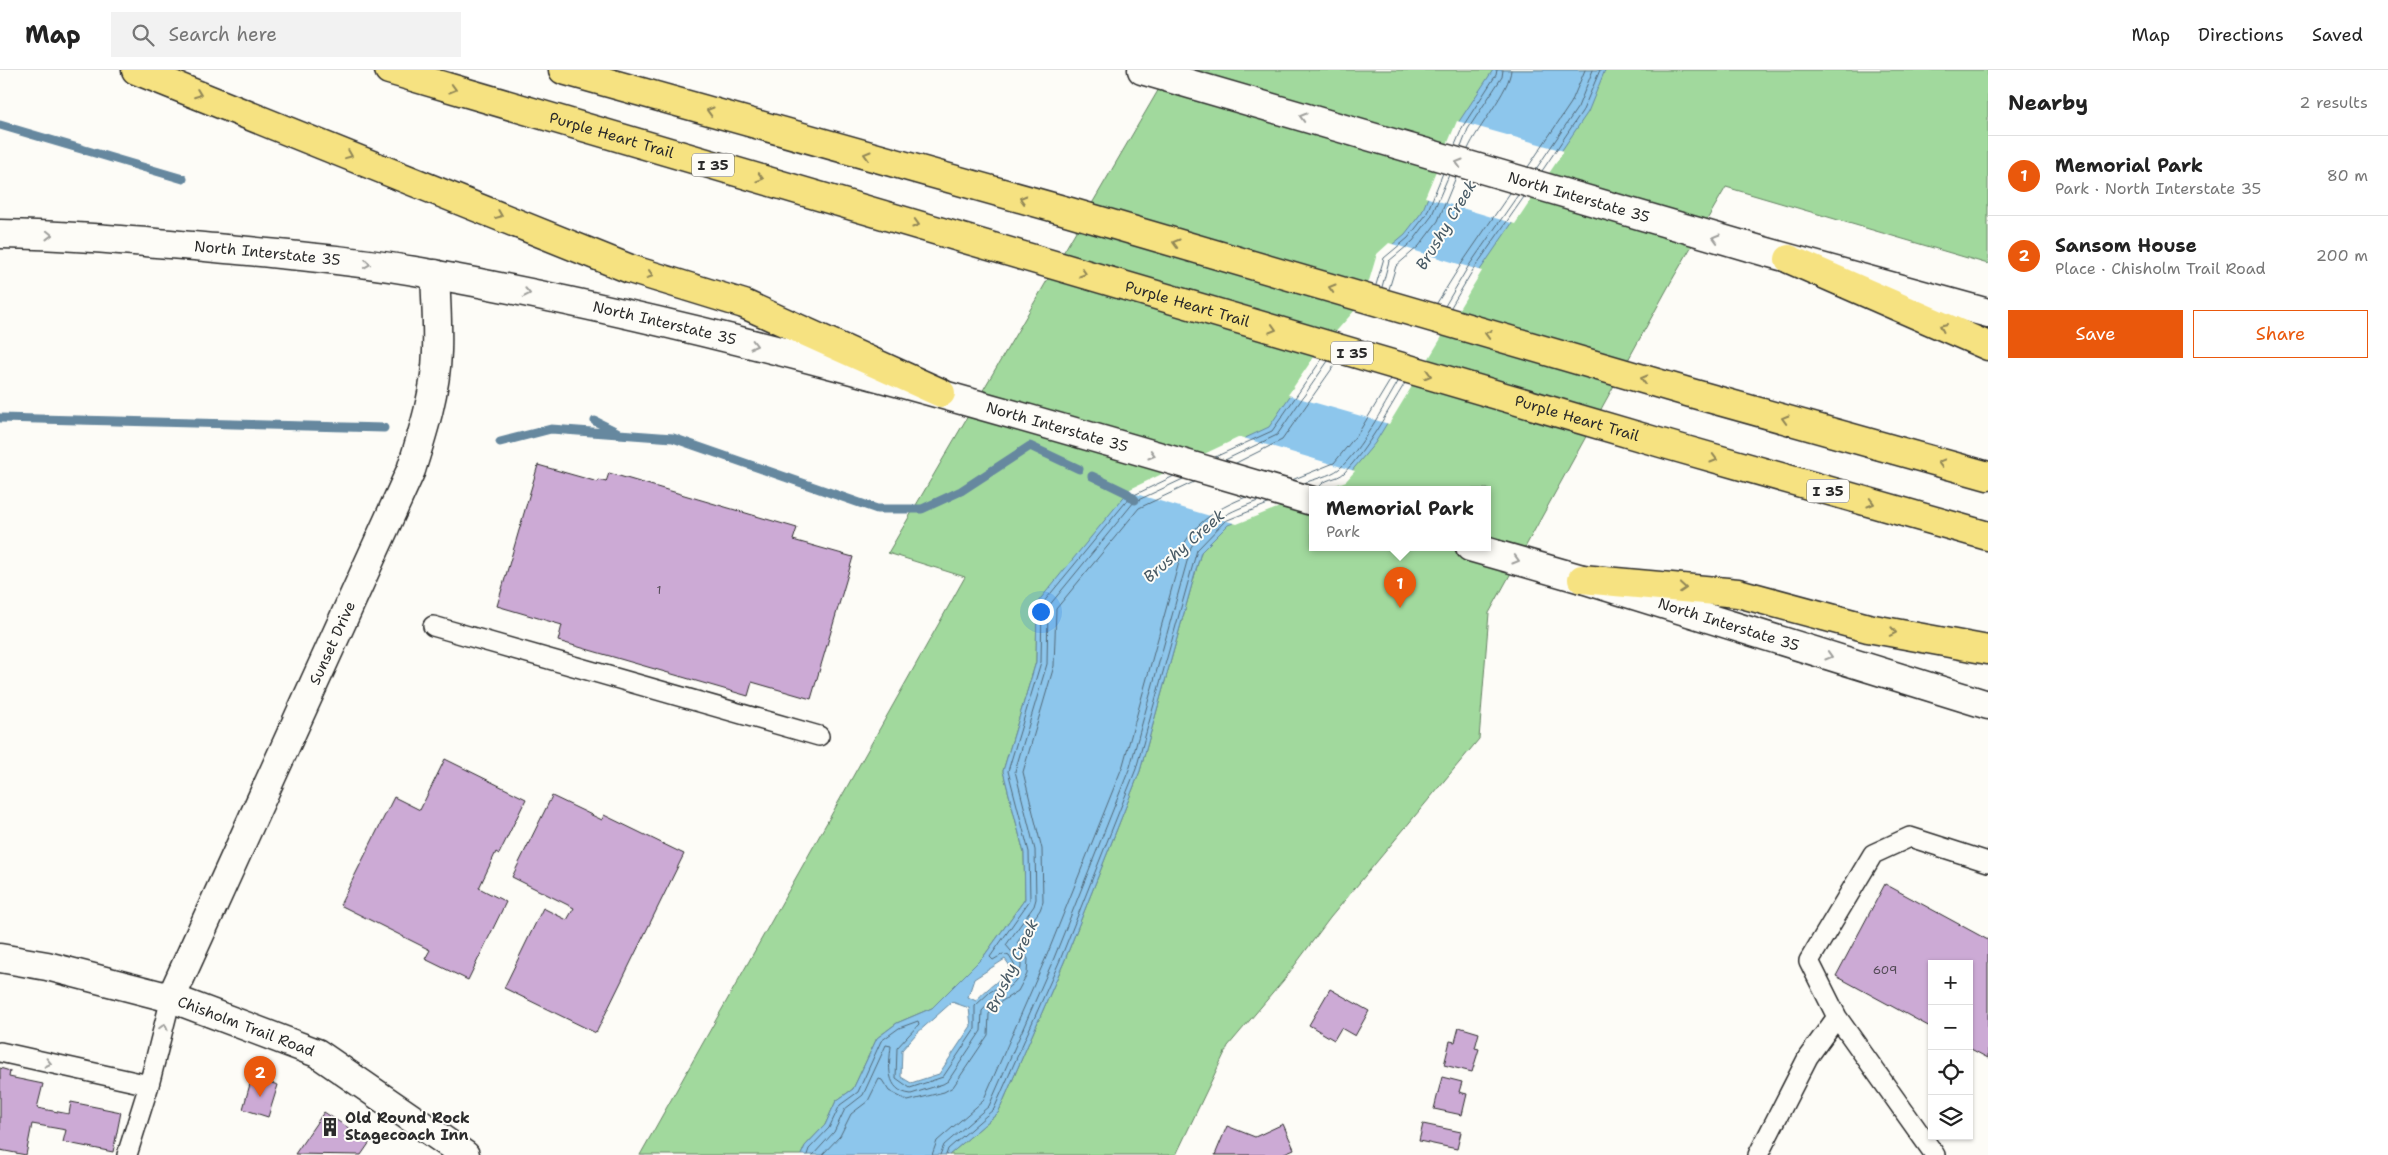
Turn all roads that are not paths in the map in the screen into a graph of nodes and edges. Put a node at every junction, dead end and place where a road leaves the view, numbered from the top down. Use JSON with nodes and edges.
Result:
{"nodes":[{"id":1,"x":136,"y":70,"type":"edge"},
{"id":2,"x":389,"y":70,"type":"edge"},
{"id":3,"x":563,"y":70,"type":"edge"},
{"id":4,"x":1142,"y":70,"type":"edge"},
{"id":5,"x":0,"y":234,"type":"edge"},
{"id":6,"x":1789,"y":259,"type":"junction"},
{"id":7,"x":435,"y":274,"type":"junction"},
{"id":8,"x":1988,"y":313,"type":"edge"},
{"id":9,"x":1988,"y":346,"type":"edge"},
{"id":10,"x":942,"y":393,"type":"junction"},
{"id":11,"x":1988,"y":476,"type":"edge"},
{"id":12,"x":1309,"y":500,"type":"edge"},
{"id":13,"x":1988,"y":536,"type":"edge"},
{"id":14,"x":1484,"y":551,"type":"edge"},
{"id":15,"x":1582,"y":579,"type":"junction"},
{"id":16,"x":433,"y":626,"type":"dead end"},
{"id":17,"x":1988,"y":650,"type":"edge"},
{"id":18,"x":1988,"y":706,"type":"edge"},
{"id":19,"x":819,"y":736,"type":"dead end"},
{"id":20,"x":1988,"y":862,"type":"edge"},
{"id":21,"x":0,"y":958,"type":"edge"},
{"id":22,"x":172,"y":998,"type":"junction"},
{"id":23,"x":1837,"y":1017,"type":"junction"},
{"id":24,"x":0,"y":1052,"type":"edge"},
{"id":25,"x":148,"y":1085,"type":"junction"},
{"id":26,"x":126,"y":1155,"type":"edge"},
{"id":27,"x":465,"y":1155,"type":"edge"},
{"id":28,"x":1758,"y":1155,"type":"edge"},
{"id":29,"x":1935,"y":1155,"type":"edge"}],
"edges":[{"from":1,"to":10,"type":"highway","one_way":true},
{"from":2,"to":13,"type":"highway","name":"Purple Heart Trail","number":"I 35","one_way":true},
{"from":11,"to":3,"type":"highway","one_way":true},
{"from":6,"to":4,"type":"main road","name":"North Interstate 35","one_way":true},
{"from":5,"to":7,"type":"main road","name":"North Interstate 35","one_way":true},
{"from":6,"to":8,"type":"main road","name":"North Interstate 35"},
{"from":9,"to":6,"type":"highway","one_way":true},
{"from":7,"to":10,"type":"main road","name":"North Interstate 35","one_way":true},
{"from":7,"to":22,"type":"main road","name":"Sunset Drive"},
{"from":10,"to":12,"type":"main road","name":"North Interstate 35","one_way":true},
{"from":14,"to":15,"type":"main road","name":"North Interstate 35","one_way":true},
{"from":15,"to":17,"type":"highway","one_way":true},
{"from":15,"to":18,"type":"main road","name":"North Interstate 35","one_way":true},
{"from":16,"to":19,"type":"lane"},
{"from":20,"to":23,"type":"lane"},
{"from":21,"to":22,"type":"main road","name":"Chisholm Trail Road"},
{"from":25,"to":22,"type":"lane","one_way":true},
{"from":22,"to":27,"type":"main road","name":"Chisholm Trail Road"},
{"from":23,"to":28,"type":"lane"},
{"from":23,"to":29,"type":"lane"},
{"from":24,"to":25,"type":"lane","one_way":true},
{"from":25,"to":26,"type":"lane"}]}
